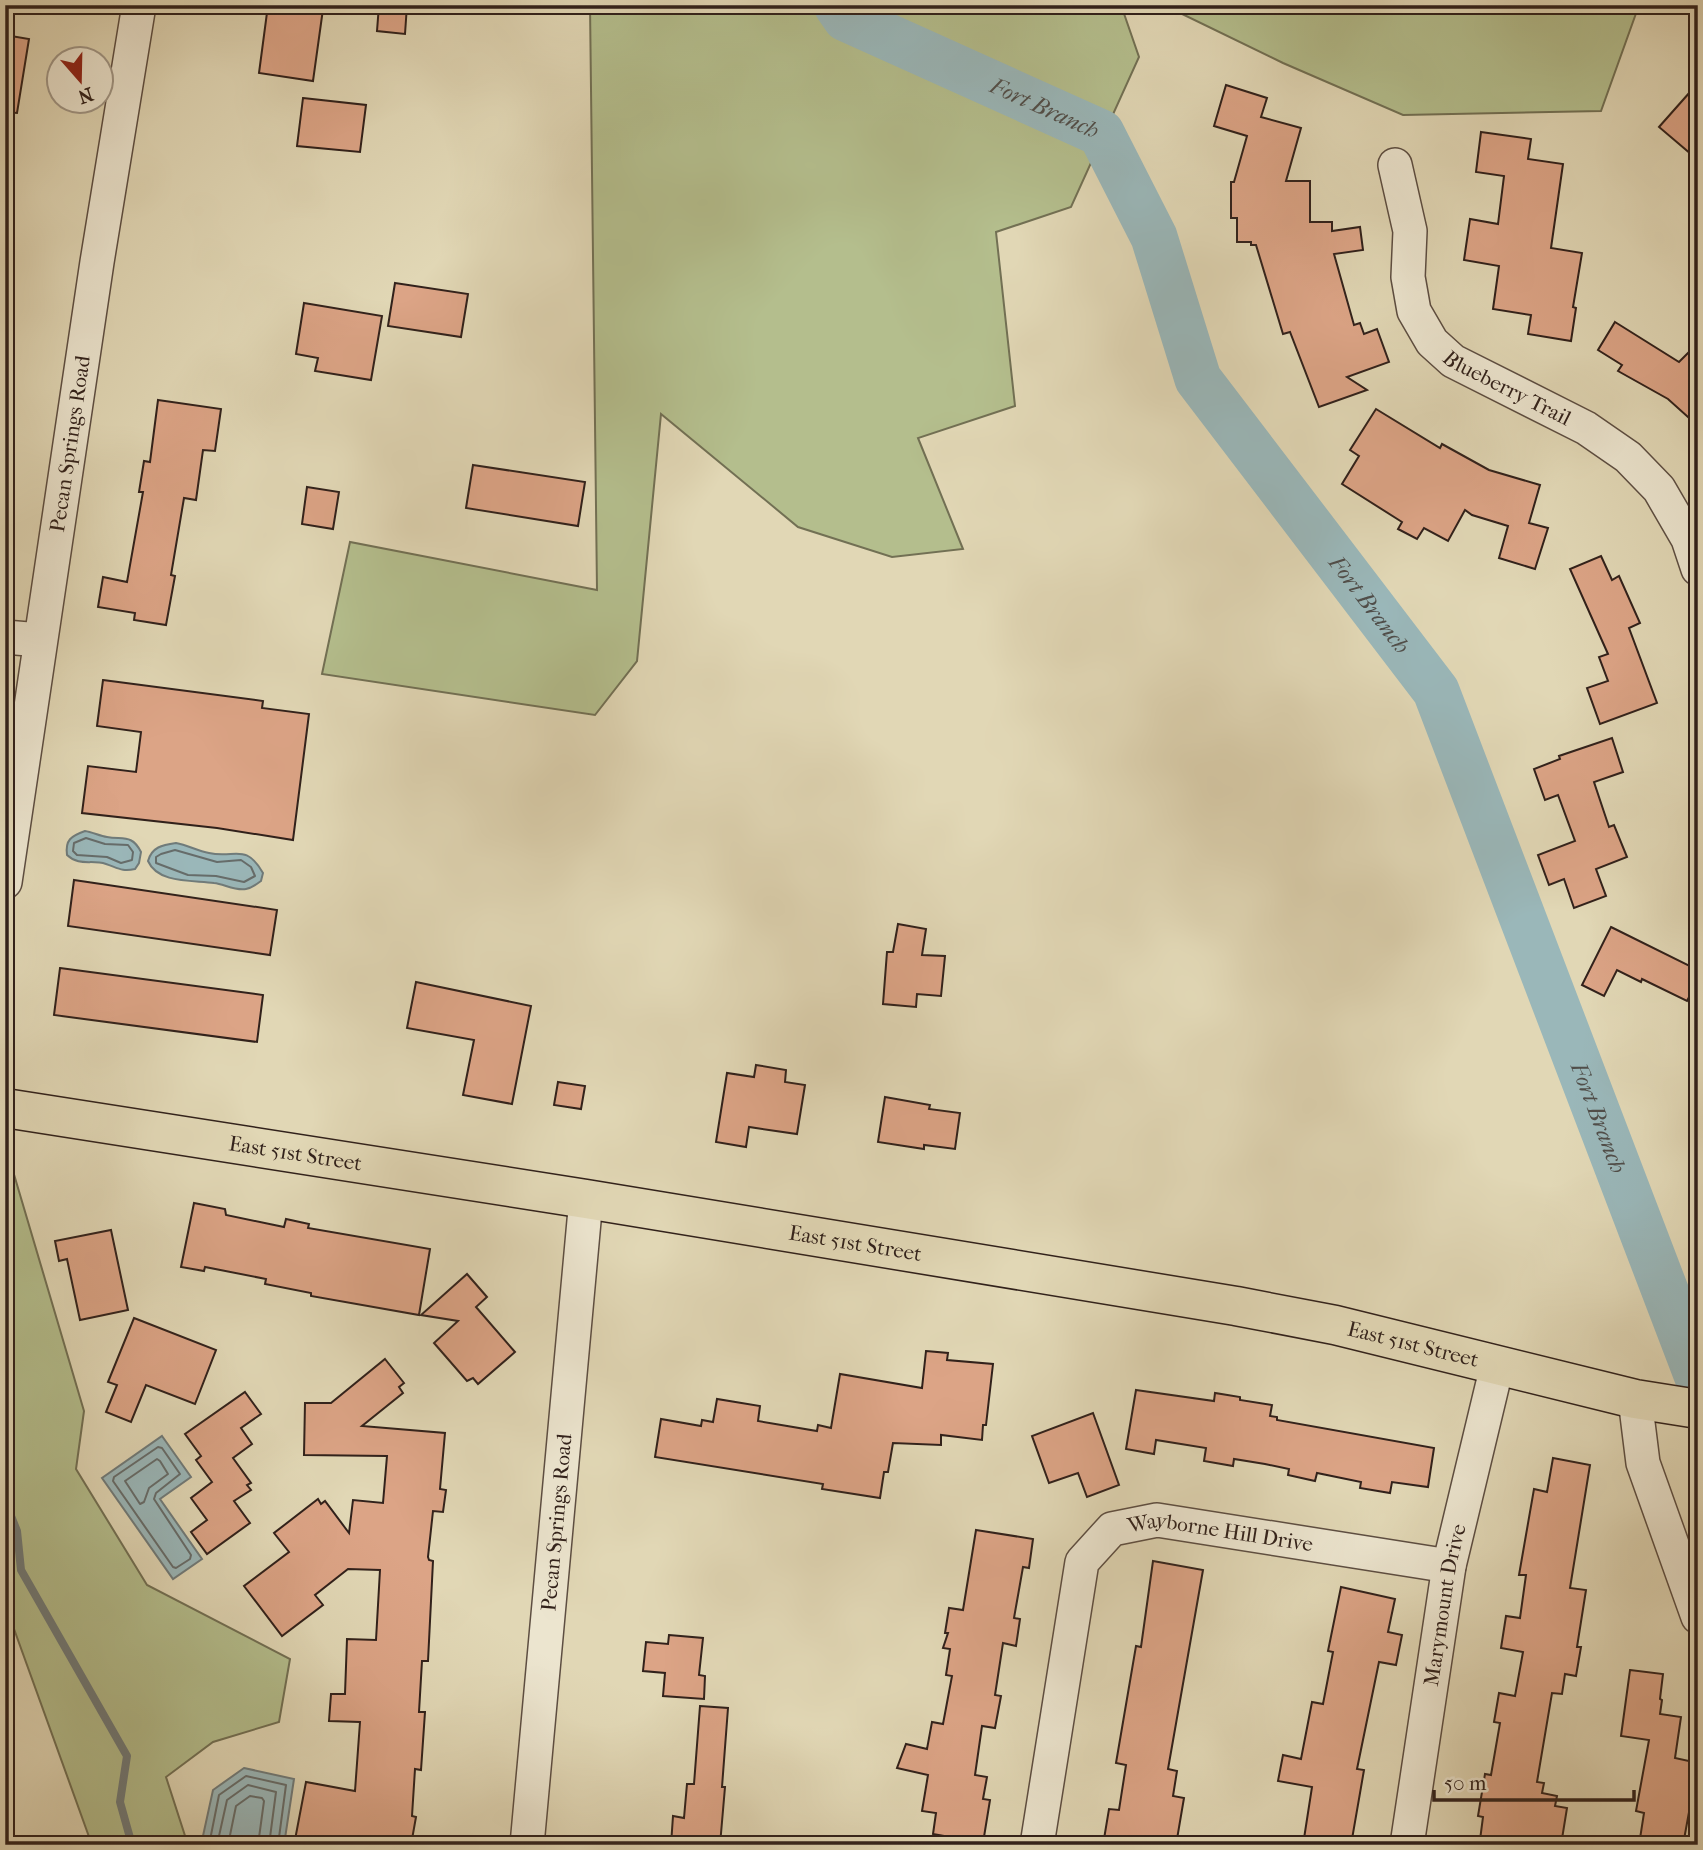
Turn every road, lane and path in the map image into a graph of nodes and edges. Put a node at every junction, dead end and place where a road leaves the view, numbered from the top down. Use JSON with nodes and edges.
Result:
{"nodes":[{"id":1,"x":139,"y":5,"type":"edge"},
{"id":2,"x":1395,"y":165,"type":"dead end"},
{"id":3,"x":1698,"y":569,"type":"edge"},
{"id":4,"x":5,"y":637,"type":"edge"},
{"id":5,"x":40,"y":640,"type":"junction"},
{"id":6,"x":20,"y":671,"type":"edge"},
{"id":7,"x":5,"y":882,"type":"edge"},
{"id":8,"x":5,"y":1108,"type":"edge"},
{"id":9,"x":586,"y":1199,"type":"junction"},
{"id":10,"x":1497,"y":1366,"type":"junction"},
{"id":11,"x":1635,"y":1399,"type":"junction"},
{"id":12,"x":1695,"y":1409,"type":"edge"},
{"id":13,"x":1449,"y":1566,"type":"junction"},
{"id":14,"x":1698,"y":1617,"type":"edge"},
{"id":15,"x":527,"y":1845,"type":"edge"},
{"id":16,"x":1037,"y":1845,"type":"edge"},
{"id":17,"x":1407,"y":1845,"type":"edge"}],
"edges":[{"from":1,"to":5,"type":"street","name":"Pecan Springs Road"},
{"from":2,"to":3,"type":"street","name":"Blueberry Trail"},
{"from":4,"to":5,"type":"street"},
{"from":5,"to":6,"type":"street","name":"Pecan Springs Road"},
{"from":6,"to":7,"type":"street","name":"Pecan Springs Road"},
{"from":8,"to":9,"type":"main road","name":"East 51st Street"},
{"from":9,"to":10,"type":"main road","name":"East 51st Street"},
{"from":9,"to":15,"type":"street","name":"Pecan Springs Road"},
{"from":10,"to":11,"type":"main road","name":"East 51st Street"},
{"from":10,"to":13,"type":"street","name":"Marymount Drive"},
{"from":11,"to":12,"type":"main road","name":"East 51st Street"},
{"from":11,"to":14,"type":"street"},
{"from":13,"to":16,"type":"street","name":"Wayborne Hill Drive"},
{"from":13,"to":17,"type":"street","name":"Marymount Drive"}]}
